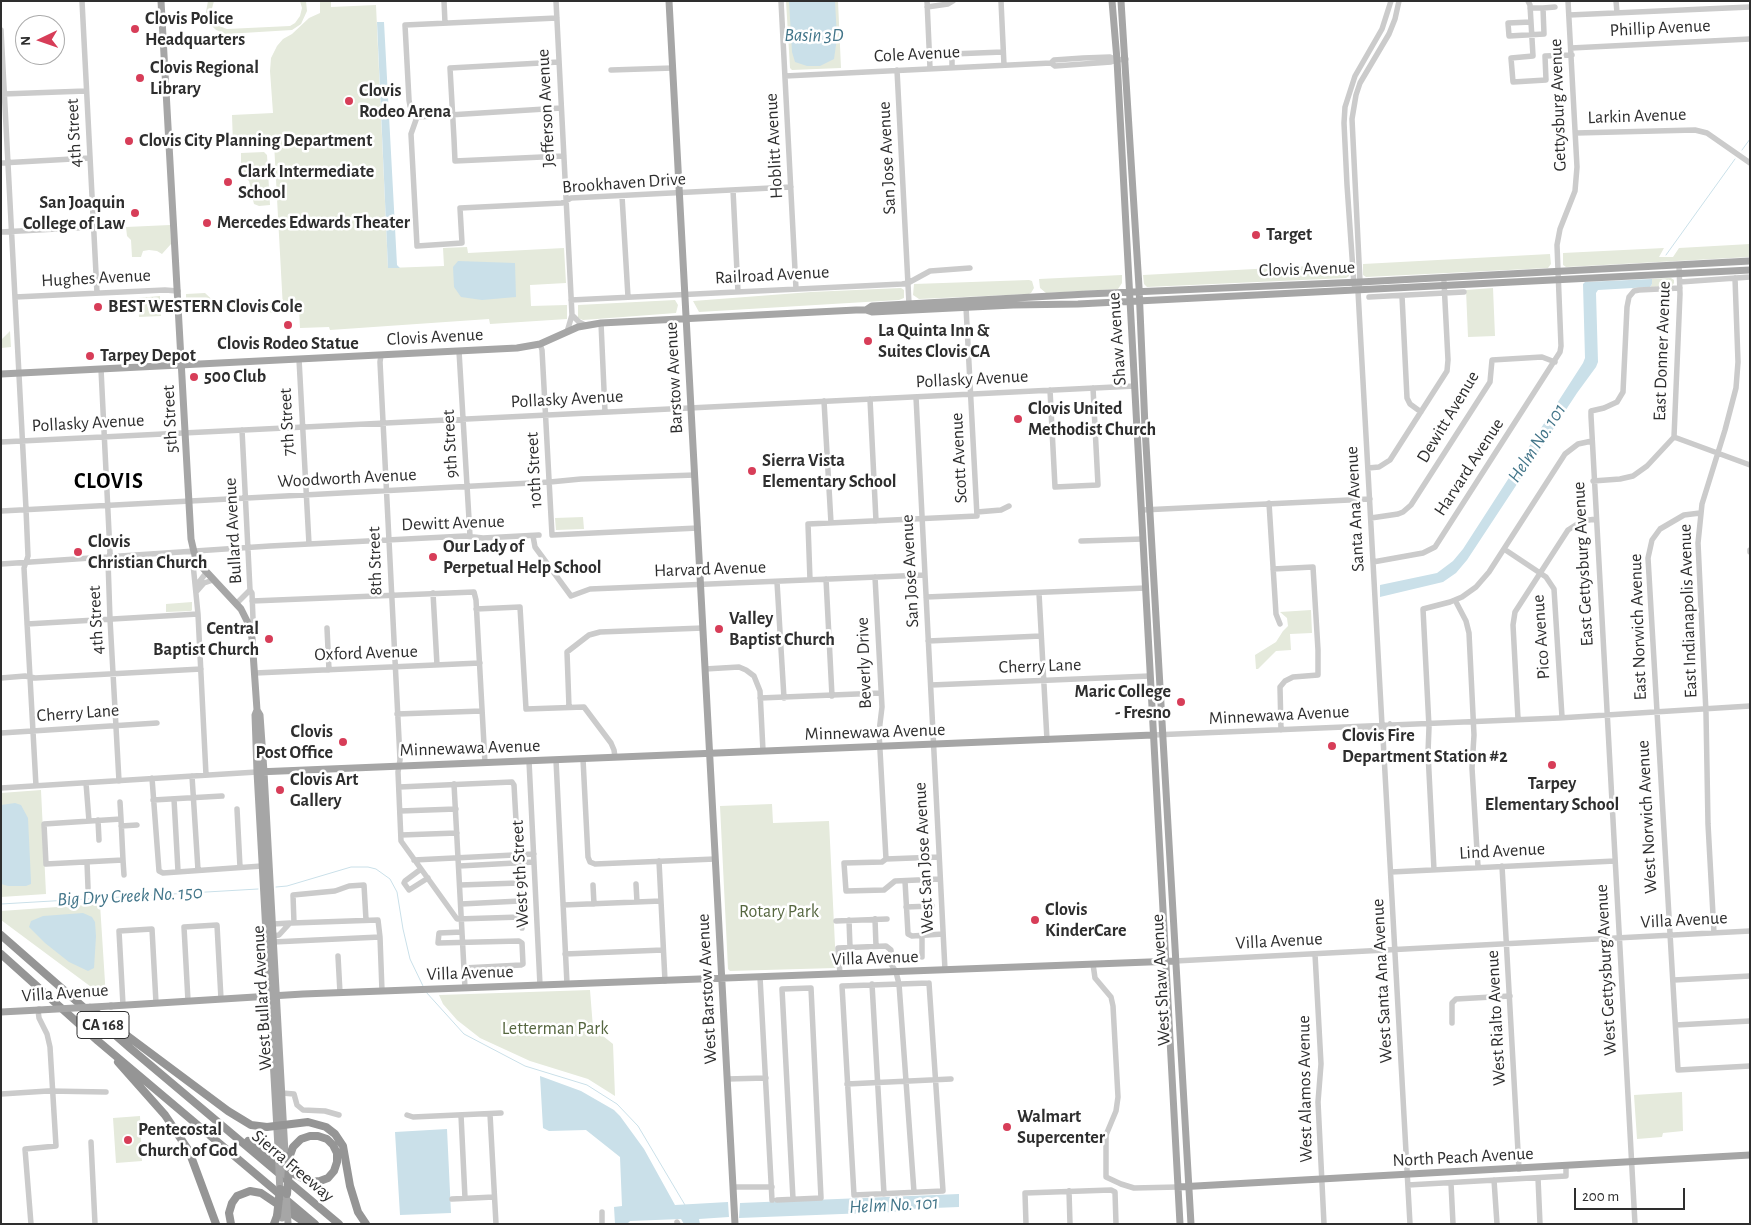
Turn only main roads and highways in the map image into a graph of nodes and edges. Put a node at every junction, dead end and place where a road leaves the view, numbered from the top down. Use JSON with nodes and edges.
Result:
{"nodes":[{"id":1,"x":161,"y":1,"type":"edge"},
{"id":2,"x":669,"y":1,"type":"edge"},
{"id":3,"x":1112,"y":1,"type":"edge"},
{"id":4,"x":1121,"y":1,"type":"edge"},
{"id":5,"x":1123,"y":164,"type":"junction"},
{"id":6,"x":1134,"y":211,"type":"junction"},
{"id":7,"x":1750,"y":261,"type":"edge"},
{"id":8,"x":1750,"y":270,"type":"edge"},
{"id":9,"x":1140,"y":291,"type":"junction"},
{"id":10,"x":1129,"y":292,"type":"junction"},
{"id":11,"x":1010,"y":298,"type":"junction"},
{"id":12,"x":1140,"y":301,"type":"junction"},
{"id":13,"x":1129,"y":302,"type":"junction"},
{"id":14,"x":911,"y":307,"type":"junction"},
{"id":15,"x":966,"y":307,"type":"junction"},
{"id":16,"x":866,"y":310,"type":"junction"},
{"id":17,"x":685,"y":319,"type":"junction"},
{"id":18,"x":1131,"y":345,"type":"junction"},
{"id":19,"x":182,"y":365,"type":"junction"},
{"id":20,"x":1,"y":374,"type":"edge"},
{"id":21,"x":1143,"y":385,"type":"junction"},
{"id":22,"x":1135,"y":386,"type":"junction"},
{"id":23,"x":1145,"y":427,"type":"junction"},
{"id":24,"x":1143,"y":538,"type":"junction"},
{"id":25,"x":194,"y":552,"type":"joint"},
{"id":26,"x":1154,"y":585,"type":"junction"},
{"id":27,"x":1146,"y":588,"type":"junction"},
{"id":28,"x":1155,"y":606,"type":"junction"},
{"id":29,"x":1153,"y":735,"type":"junction"},
{"id":30,"x":1163,"y":735,"type":"joint"},
{"id":31,"x":710,"y":754,"type":"junction"},
{"id":32,"x":260,"y":772,"type":"junction"},
{"id":33,"x":258,"y":797,"type":"junction"},
{"id":34,"x":1157,"y":800,"type":"junction"},
{"id":35,"x":267,"y":829,"type":"junction"},
{"id":36,"x":1169,"y":848,"type":"junction"},
{"id":37,"x":1161,"y":851,"type":"junction"},
{"id":38,"x":262,"y":866,"type":"junction"},
{"id":39,"x":1171,"y":891,"type":"junction"},
{"id":40,"x":271,"y":902,"type":"junction"},
{"id":41,"x":1,"y":935,"type":"edge"},
{"id":42,"x":1,"y":954,"type":"edge"},
{"id":43,"x":1165,"y":961,"type":"junction"},
{"id":44,"x":1176,"y":961,"type":"junction"},
{"id":45,"x":43,"y":972,"type":"junction"},
{"id":46,"x":722,"y":978,"type":"junction"},
{"id":47,"x":272,"y":995,"type":"junction"},
{"id":48,"x":1,"y":1012,"type":"edge"},
{"id":49,"x":98,"y":1040,"type":"junction"},
{"id":50,"x":273,"y":1058,"type":"junction"},
{"id":51,"x":1173,"y":1074,"type":"junction"},
{"id":52,"x":282,"y":1093,"type":"junction"},
{"id":53,"x":208,"y":1112,"type":"junction"},
{"id":54,"x":1184,"y":1112,"type":"junction"},
{"id":55,"x":280,"y":1125,"type":"junction"},
{"id":56,"x":287,"y":1154,"type":"junction"},
{"id":57,"x":1750,"y":1155,"type":"edge"},
{"id":58,"x":1178,"y":1187,"type":"junction"},
{"id":59,"x":1189,"y":1187,"type":"junction"},
{"id":60,"x":283,"y":1192,"type":"junction"},
{"id":61,"x":279,"y":1220,"type":"edge"},
{"id":62,"x":288,"y":1223,"type":"edge"},
{"id":63,"x":216,"y":1224,"type":"edge"},
{"id":64,"x":231,"y":1224,"type":"edge"},
{"id":65,"x":307,"y":1224,"type":"edge"},
{"id":66,"x":315,"y":1224,"type":"edge"},
{"id":67,"x":338,"y":1224,"type":"edge"},
{"id":68,"x":366,"y":1224,"type":"edge"},
{"id":69,"x":735,"y":1224,"type":"edge"},
{"id":70,"x":1180,"y":1224,"type":"edge"},
{"id":71,"x":1191,"y":1224,"type":"edge"}],
"edges":[{"from":1,"to":19,"type":"main road","name":"5th Street"},
{"from":2,"to":17,"type":"main road","name":"Barstow Avenue"},
{"from":3,"to":5,"type":"main road","name":"Shaw Avenue"},
{"from":4,"to":6,"type":"main road","name":"Shaw Avenue"},
{"from":5,"to":6,"type":"main road"},
{"from":5,"to":10,"type":"main road","name":"Shaw Avenue"},
{"from":6,"to":9,"type":"main road","name":"Shaw Avenue"},
{"from":7,"to":9,"type":"main road","name":"Clovis Avenue"},
{"from":8,"to":12,"type":"main road","name":"Clovis Avenue"},
{"from":9,"to":10,"type":"main road","name":"Clovis Avenue"},
{"from":9,"to":12,"type":"main road","name":"Shaw Avenue"},
{"from":10,"to":11,"type":"main road","name":"Clovis Avenue"},
{"from":10,"to":13,"type":"main road","name":"Shaw Avenue"},
{"from":11,"to":14,"type":"main road","name":"Clovis Avenue"},
{"from":11,"to":15,"type":"main road"},
{"from":12,"to":13,"type":"main road","name":"Clovis Avenue"},
{"from":12,"to":21,"type":"main road","name":"Shaw Avenue"},
{"from":13,"to":15,"type":"main road","name":"Clovis Avenue"},
{"from":13,"to":18,"type":"main road","name":"Shaw Avenue"},
{"from":14,"to":15,"type":"main road","name":"Clovis Avenue"},
{"from":14,"to":16,"type":"main road","name":"Clovis Avenue"},
{"from":14,"to":16,"type":"main road","name":"Clovis Avenue"},
{"from":16,"to":17,"type":"main road","name":"Clovis Avenue"},
{"from":17,"to":19,"type":"main road","name":"Clovis Avenue"},
{"from":17,"to":31,"type":"main road","name":"Barstow Avenue"},
{"from":18,"to":21,"type":"main road"},
{"from":18,"to":22,"type":"main road","name":"Shaw Avenue"},
{"from":19,"to":20,"type":"main road","name":"Clovis Avenue"},
{"from":19,"to":25,"type":"main road","name":"5th Street"},
{"from":21,"to":23,"type":"main road","name":"Shaw Avenue"},
{"from":22,"to":23,"type":"main road"},
{"from":22,"to":24,"type":"main road","name":"Shaw Avenue"},
{"from":23,"to":26,"type":"main road","name":"Shaw Avenue"},
{"from":24,"to":26,"type":"main road"},
{"from":24,"to":27,"type":"main road","name":"Shaw Avenue"},
{"from":25,"to":32,"type":"main road","name":"Bullard Avenue"},
{"from":26,"to":28,"type":"main road","name":"Shaw Avenue"},
{"from":27,"to":28,"type":"main road"},
{"from":27,"to":29,"type":"main road","name":"Shaw Avenue"},
{"from":28,"to":30,"type":"main road","name":"Shaw Avenue"},
{"from":29,"to":31,"type":"main road","name":"Minnewawa Avenue"},
{"from":29,"to":34,"type":"main road","name":"West Shaw Avenue"},
{"from":30,"to":36,"type":"main road","name":"West Shaw Avenue"},
{"from":31,"to":32,"type":"main road","name":"Minnewawa Avenue"},
{"from":31,"to":46,"type":"main road","name":"West Barstow Avenue"},
{"from":32,"to":33,"type":"main road","name":"West Bullard Avenue"},
{"from":32,"to":35,"type":"main road","name":"West Bullard Avenue"},
{"from":33,"to":35,"type":"main road"},
{"from":33,"to":38,"type":"main road","name":"West Bullard Avenue"},
{"from":34,"to":36,"type":"main road"},
{"from":34,"to":37,"type":"main road","name":"West Shaw Avenue"},
{"from":35,"to":40,"type":"main road","name":"West Bullard Avenue"},
{"from":36,"to":39,"type":"main road","name":"West Shaw Avenue"},
{"from":37,"to":39,"type":"main road"},
{"from":37,"to":43,"type":"main road","name":"West Shaw Avenue"},
{"from":38,"to":40,"type":"main road"},
{"from":38,"to":47,"type":"main road","name":"West Bullard Avenue"},
{"from":39,"to":44,"type":"main road","name":"West Shaw Avenue"},
{"from":40,"to":47,"type":"main road","name":"West Bullard Avenue"},
{"from":41,"to":45,"type":"highway","name":"Sierra Freeway","number":"CA 168"},
{"from":42,"to":49,"type":"highway","name":"Sierra Freeway","number":"CA 168"},
{"from":43,"to":44,"type":"main road","name":"Villa Avenue"},
{"from":43,"to":46,"type":"main road","name":"Villa Avenue"},
{"from":43,"to":51,"type":"main road","name":"West Shaw Avenue"},
{"from":44,"to":54,"type":"main road","name":"West Shaw Avenue"},
{"from":45,"to":53,"type":"highway","name":"Sierra Freeway","number":"CA 168"},
{"from":45,"to":55,"type":"highway"},
{"from":46,"to":47,"type":"main road","name":"Villa Avenue"},
{"from":46,"to":69,"type":"main road","name":"West Barstow Avenue"},
{"from":47,"to":48,"type":"main road","name":"Villa Avenue","bridge":true},
{"from":47,"to":50,"type":"main road","name":"West Bullard Avenue"},
{"from":47,"to":52,"type":"main road","name":"West Bullard Avenue"},
{"from":49,"to":63,"type":"highway"},
{"from":49,"to":66,"type":"highway","name":"Sierra Freeway","number":"CA 168"},
{"from":50,"to":52,"type":"main road"},
{"from":50,"to":55,"type":"main road","name":"West Bullard Avenue"},
{"from":51,"to":54,"type":"main road"},
{"from":51,"to":58,"type":"main road","name":"West Shaw Avenue"},
{"from":52,"to":55,"type":"main road","name":"West Bullard Avenue"},
{"from":53,"to":56,"type":"highway"},
{"from":53,"to":67,"type":"highway","name":"Sierra Freeway","number":"CA 168"},
{"from":54,"to":59,"type":"main road","name":"West Shaw Avenue"},
{"from":55,"to":56,"type":"main road","name":"West Bullard Avenue"},
{"from":55,"to":60,"type":"main road","name":"West Bullard Avenue","bridge":true},
{"from":55,"to":68,"type":"highway"},
{"from":56,"to":60,"type":"highway","bridge":true},
{"from":57,"to":59,"type":"main road","name":"North Peach Avenue"},
{"from":58,"to":59,"type":"main road","name":"North Peach Avenue"},
{"from":58,"to":70,"type":"main road","name":"West Shaw Avenue"},
{"from":59,"to":71,"type":"main road","name":"West Shaw Avenue"},
{"from":60,"to":61,"type":"highway","bridge":true},
{"from":60,"to":62,"type":"main road","name":"West Bullard Avenue","bridge":true},
{"from":64,"to":65,"type":"highway"}]}
